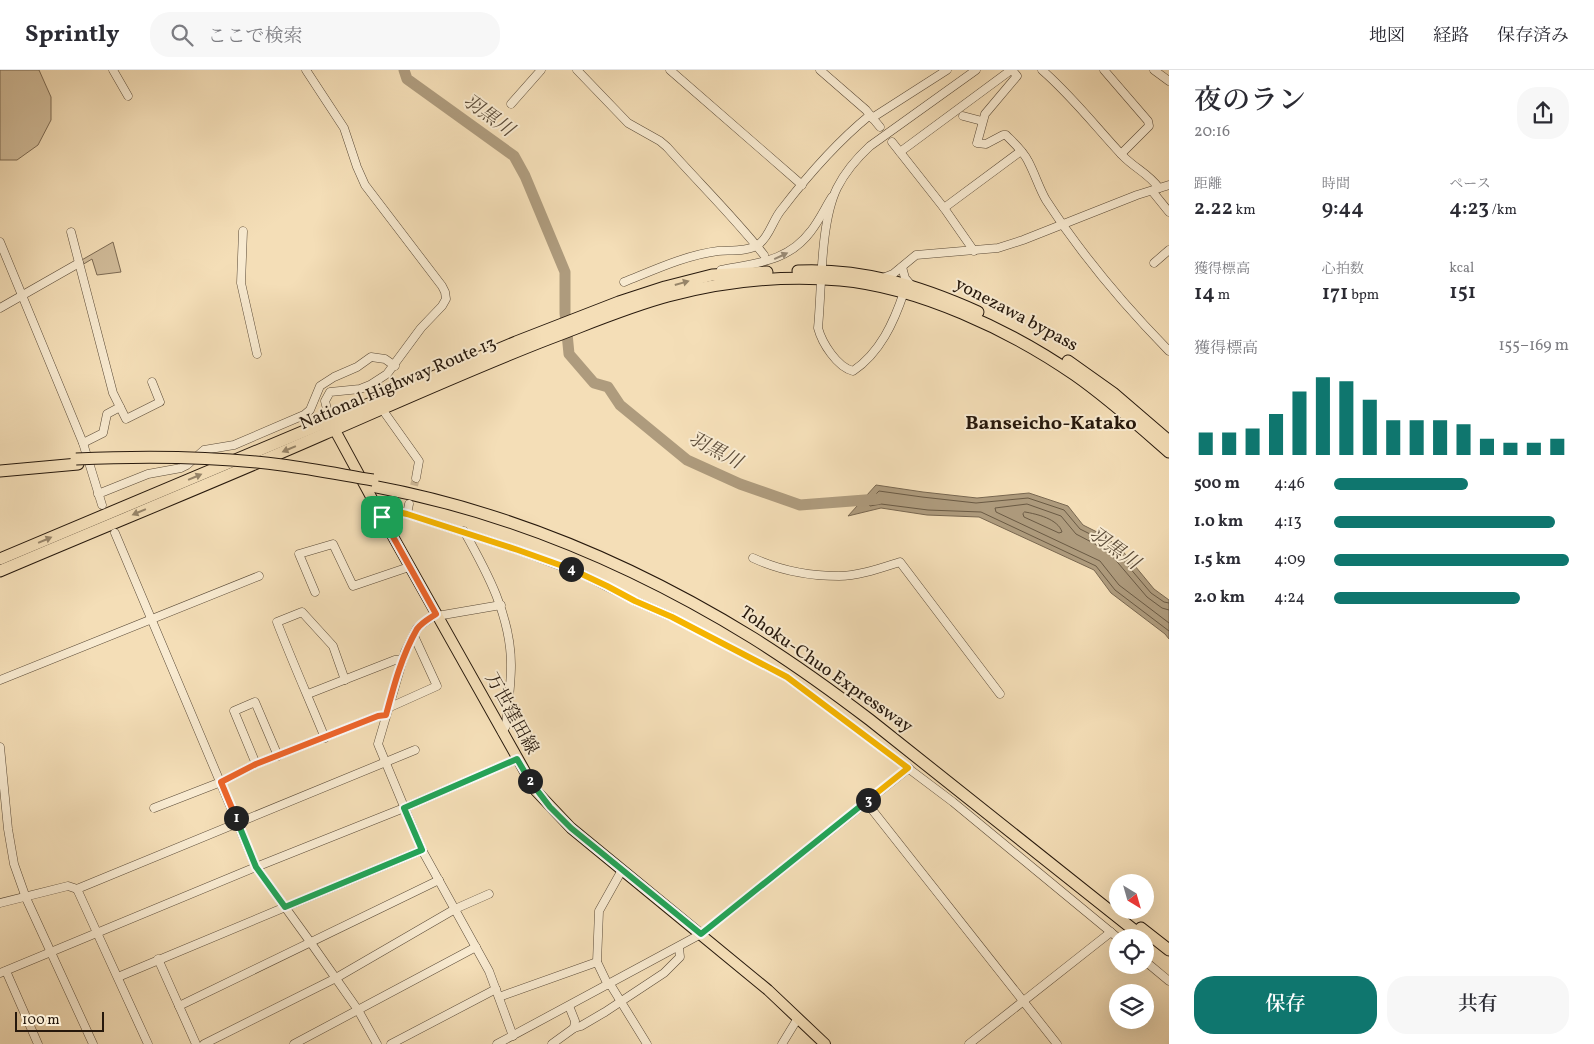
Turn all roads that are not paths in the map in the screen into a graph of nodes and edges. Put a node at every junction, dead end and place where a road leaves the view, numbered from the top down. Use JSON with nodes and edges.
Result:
{"nodes":[{"id":1,"x":113,"y":70,"type":"edge"},
{"id":2,"x":306,"y":70,"type":"edge"},
{"id":3,"x":541,"y":70,"type":"edge"},
{"id":4,"x":577,"y":70,"type":"edge"},
{"id":5,"x":670,"y":70,"type":"edge"},
{"id":6,"x":820,"y":70,"type":"edge"},
{"id":7,"x":947,"y":70,"type":"edge"},
{"id":8,"x":976,"y":70,"type":"edge"},
{"id":9,"x":1012,"y":70,"type":"edge"},
{"id":10,"x":1042,"y":70,"type":"edge"},
{"id":11,"x":1104,"y":70,"type":"edge"},
{"id":12,"x":1154,"y":70,"type":"edge"},
{"id":13,"x":1169,"y":81,"type":"edge"},
{"id":14,"x":990,"y":85,"type":"junction"},
{"id":15,"x":128,"y":96,"type":"dead end"},
{"id":16,"x":999,"y":97,"type":"junction"},
{"id":17,"x":511,"y":104,"type":"dead end"},
{"id":18,"x":871,"y":116,"type":"junction"},
{"id":19,"x":963,"y":116,"type":"dead end"},
{"id":20,"x":982,"y":121,"type":"junction"},
{"id":21,"x":880,"y":127,"type":"dead end"},
{"id":22,"x":892,"y":142,"type":"dead end"},
{"id":23,"x":1021,"y":151,"type":"junction"},
{"id":24,"x":900,"y":152,"type":"junction"},
{"id":25,"x":1121,"y":154,"type":"junction"},
{"id":26,"x":802,"y":185,"type":"junction"},
{"id":27,"x":1169,"y":186,"type":"edge"},
{"id":28,"x":836,"y":189,"type":"junction"},
{"id":29,"x":1155,"y":189,"type":"junction"},
{"id":30,"x":944,"y":208,"type":"junction"},
{"id":31,"x":1169,"y":212,"type":"edge"},
{"id":32,"x":1064,"y":224,"type":"junction"},
{"id":33,"x":243,"y":231,"type":"dead end"},
{"id":34,"x":71,"y":232,"type":"dead end"},
{"id":35,"x":0,"y":242,"type":"edge"},
{"id":36,"x":756,"y":245,"type":"junction"},
{"id":37,"x":1169,"y":250,"type":"edge"},
{"id":38,"x":974,"y":251,"type":"junction"},
{"id":39,"x":764,"y":255,"type":"dead end"},
{"id":40,"x":79,"y":263,"type":"junction"},
{"id":41,"x":1154,"y":263,"type":"dead end"},
{"id":42,"x":902,"y":267,"type":"junction"},
{"id":43,"x":822,"y":275,"type":"junction"},
{"id":44,"x":700,"y":278,"type":"junction"},
{"id":45,"x":880,"y":278,"type":"junction"},
{"id":46,"x":624,"y":282,"type":"dead end"},
{"id":47,"x":908,"y":289,"type":"junction"},
{"id":48,"x":22,"y":295,"type":"junction"},
{"id":49,"x":621,"y":306,"type":"junction"},
{"id":50,"x":0,"y":308,"type":"edge"},
{"id":51,"x":518,"y":346,"type":"junction"},
{"id":52,"x":1169,"y":351,"type":"edge"},
{"id":53,"x":258,"y":354,"type":"dead end"},
{"id":54,"x":395,"y":366,"type":"junction"},
{"id":55,"x":152,"y":382,"type":"dead end"},
{"id":56,"x":120,"y":407,"type":"junction"},
{"id":57,"x":382,"y":409,"type":"junction"},
{"id":58,"x":332,"y":426,"type":"junction"},
{"id":59,"x":1169,"y":441,"type":"edge"},
{"id":60,"x":83,"y":443,"type":"junction"},
{"id":61,"x":1169,"y":452,"type":"edge"},
{"id":62,"x":77,"y":461,"type":"junction"},
{"id":63,"x":0,"y":466,"type":"edge"},
{"id":64,"x":0,"y":471,"type":"edge"},
{"id":65,"x":416,"y":478,"type":"tunnel mouth"},
{"id":66,"x":373,"y":483,"type":"junction"},
{"id":67,"x":98,"y":494,"type":"junction"},
{"id":68,"x":102,"y":504,"type":"dead end"},
{"id":69,"x":409,"y":504,"type":"tunnel mouth"},
{"id":70,"x":407,"y":514,"type":"junction"},
{"id":71,"x":382,"y":517,"type":"junction"},
{"id":72,"x":464,"y":532,"type":"junction"},
{"id":73,"x":115,"y":534,"type":"dead end"},
{"id":74,"x":752,"y":558,"type":"dead end"},
{"id":75,"x":0,"y":559,"type":"edge"},
{"id":76,"x":409,"y":567,"type":"junction"},
{"id":77,"x":0,"y":571,"type":"edge"},
{"id":78,"x":259,"y":576,"type":"dead end"},
{"id":79,"x":315,"y":592,"type":"dead end"},
{"id":80,"x":501,"y":606,"type":"junction"},
{"id":81,"x":436,"y":615,"type":"junction"},
{"id":82,"x":152,"y":618,"type":"junction"},
{"id":83,"x":414,"y":636,"type":"junction"},
{"id":84,"x":403,"y":659,"type":"junction"},
{"id":85,"x":0,"y":680,"type":"edge"},
{"id":86,"x":346,"y":680,"type":"junction"},
{"id":87,"x":308,"y":694,"type":"junction"},
{"id":88,"x":1000,"y":694,"type":"dead end"},
{"id":89,"x":387,"y":711,"type":"junction"},
{"id":90,"x":502,"y":732,"type":"junction"},
{"id":91,"x":325,"y":738,"type":"junction"},
{"id":92,"x":0,"y":747,"type":"edge"},
{"id":93,"x":415,"y":750,"type":"dead end"},
{"id":94,"x":278,"y":756,"type":"junction"},
{"id":95,"x":517,"y":759,"type":"junction"},
{"id":96,"x":386,"y":762,"type":"junction"},
{"id":97,"x":256,"y":764,"type":"junction"},
{"id":98,"x":908,"y":768,"type":"junction"},
{"id":99,"x":221,"y":782,"type":"junction"},
{"id":100,"x":866,"y":802,"type":"junction"},
{"id":101,"x":154,"y":808,"type":"dead end"},
{"id":102,"x":404,"y":808,"type":"junction"},
{"id":103,"x":238,"y":823,"type":"junction"},
{"id":104,"x":422,"y":850,"type":"junction"},
{"id":105,"x":256,"y":867,"type":"junction"},
{"id":106,"x":622,"y":870,"type":"junction"},
{"id":107,"x":439,"y":880,"type":"junction"},
{"id":108,"x":77,"y":889,"type":"junction"},
{"id":109,"x":489,"y":894,"type":"dead end"},
{"id":110,"x":26,"y":898,"type":"junction"},
{"id":111,"x":0,"y":903,"type":"edge"},
{"id":112,"x":1109,"y":903,"type":"edge"},
{"id":113,"x":285,"y":907,"type":"junction"},
{"id":114,"x":455,"y":909,"type":"junction"},
{"id":115,"x":1129,"y":919,"type":"edge"},
{"id":116,"x":1133,"y":929,"type":"edge"},
{"id":117,"x":1109,"y":931,"type":"edge"},
{"id":118,"x":98,"y":932,"type":"junction"},
{"id":119,"x":701,"y":934,"type":"junction"},
{"id":120,"x":1109,"y":939,"type":"edge"},
{"id":121,"x":311,"y":943,"type":"junction"},
{"id":122,"x":1154,"y":946,"type":"edge"},
{"id":123,"x":476,"y":947,"type":"junction"},
{"id":124,"x":679,"y":948,"type":"junction"},
{"id":125,"x":1169,"y":950,"type":"edge"},
{"id":126,"x":50,"y":952,"type":"junction"},
{"id":127,"x":1169,"y":957,"type":"edge"},
{"id":128,"x":158,"y":959,"type":"junction"},
{"id":129,"x":597,"y":962,"type":"junction"},
{"id":130,"x":643,"y":967,"type":"junction"},
{"id":131,"x":1154,"y":968,"type":"edge"},
{"id":132,"x":3,"y":972,"type":"edge"},
{"id":133,"x":118,"y":977,"type":"junction"},
{"id":134,"x":336,"y":978,"type":"junction"},
{"id":135,"x":652,"y":981,"type":"junction"},
{"id":136,"x":1169,"y":981,"type":"edge"},
{"id":137,"x":609,"y":985,"type":"junction"},
{"id":138,"x":497,"y":993,"type":"junction"},
{"id":139,"x":1023,"y":1001,"type":"junction"},
{"id":140,"x":622,"y":1002,"type":"junction"},
{"id":141,"x":179,"y":1006,"type":"junction"},
{"id":142,"x":569,"y":1006,"type":"junction"},
{"id":143,"x":358,"y":1010,"type":"junction"},
{"id":144,"x":798,"y":1018,"type":"junction"},
{"id":145,"x":574,"y":1028,"type":"junction"},
{"id":146,"x":513,"y":1036,"type":"junction"},
{"id":147,"x":38,"y":1044,"type":"edge"},
{"id":148,"x":93,"y":1044,"type":"edge"},
{"id":149,"x":148,"y":1044,"type":"edge"},
{"id":150,"x":196,"y":1044,"type":"edge"},
{"id":151,"x":204,"y":1044,"type":"edge"},
{"id":152,"x":294,"y":1044,"type":"edge"},
{"id":153,"x":377,"y":1044,"type":"edge"},
{"id":154,"x":392,"y":1044,"type":"edge"},
{"id":155,"x":497,"y":1044,"type":"edge"},
{"id":156,"x":552,"y":1044,"type":"edge"},
{"id":157,"x":647,"y":1044,"type":"edge"},
{"id":158,"x":782,"y":1044,"type":"edge"},
{"id":159,"x":825,"y":1044,"type":"edge"},
{"id":160,"x":969,"y":1044,"type":"edge"},
{"id":161,"x":1057,"y":1044,"type":"edge"}],
"edges":[{"from":1,"to":15,"type":"street"},
{"from":2,"to":54,"type":"street"},
{"from":3,"to":17,"type":"street"},
{"from":4,"to":36,"type":"street"},
{"from":5,"to":26,"type":"street"},
{"from":6,"to":18,"type":"street"},
{"from":7,"to":18,"type":"street"},
{"from":8,"to":28,"type":"street"},
{"from":9,"to":14,"type":"street"},
{"from":9,"to":16,"type":"street"},
{"from":10,"to":25,"type":"street"},
{"from":11,"to":25,"type":"street"},
{"from":12,"to":13,"type":"street"},
{"from":14,"to":16,"type":"street"},
{"from":14,"to":24,"type":"street"},
{"from":16,"to":20,"type":"street"},
{"from":18,"to":21,"type":"street"},
{"from":18,"to":26,"type":"street"},
{"from":19,"to":20,"type":"street"},
{"from":20,"to":23,"type":"street"},
{"from":22,"to":24,"type":"street"},
{"from":23,"to":30,"type":"street"},
{"from":23,"to":32,"type":"street"},
{"from":24,"to":30,"type":"street"},
{"from":25,"to":29,"type":"street"},
{"from":26,"to":36,"type":"street"},
{"from":27,"to":29,"type":"street"},
{"from":28,"to":43,"type":"street"},
{"from":44,"to":28,"type":"street","one_way":true},
{"from":29,"to":31,"type":"street"},
{"from":29,"to":32,"type":"street"},
{"from":30,"to":38,"type":"street"},
{"from":32,"to":38,"type":"street"},
{"from":32,"to":52,"type":"street"},
{"from":33,"to":53,"type":"street"},
{"from":34,"to":40,"type":"street"},
{"from":35,"to":48,"type":"street"},
{"from":36,"to":39,"type":"street"},
{"from":36,"to":46,"type":"street"},
{"from":37,"to":41,"type":"street"},
{"from":38,"to":42,"type":"street"},
{"from":40,"to":48,"type":"street"},
{"from":40,"to":56,"type":"street"},
{"from":42,"to":45,"type":"street"},
{"from":42,"to":47,"type":"street"},
{"from":43,"to":44,"type":"highway","name":"National Highway Route 13"},
{"from":43,"to":45,"type":"highway","name":"yonezawa bypass"},
{"from":43,"to":47,"type":"highway","name":"yonezawa bypass"},
{"from":43,"to":47,"type":"street"},
{"from":43,"to":49,"type":"highway","name":"National Highway Route 13"},
{"from":49,"to":44,"type":"highway","name":"National Highway Route 13","one_way":true},
{"from":45,"to":47,"type":"highway","name":"yonezawa bypass"},
{"from":47,"to":59,"type":"highway","name":"yonezawa bypass"},
{"from":47,"to":61,"type":"highway","name":"yonezawa bypass"},
{"from":48,"to":50,"type":"street"},
{"from":48,"to":60,"type":"street"},
{"from":49,"to":51,"type":"highway","name":"National Highway Route 13"},
{"from":51,"to":57,"type":"highway","name":"National Highway Route 13"},
{"from":51,"to":58,"type":"highway","name":"National Highway Route 13"},
{"from":54,"to":58,"type":"street"},
{"from":54,"to":67,"type":"street"},
{"from":55,"to":56,"type":"street"},
{"from":56,"to":60,"type":"street"},
{"from":57,"to":58,"type":"highway","name":"National Highway Route 13"},
{"from":57,"to":65,"type":"street"},
{"from":58,"to":71,"type":"main road","name":"万世窪田線"},
{"from":75,"to":58,"type":"highway","name":"National Highway Route 13","one_way":true},
{"from":58,"to":77,"type":"highway","name":"National Highway Route 13","one_way":true},
{"from":60,"to":67,"type":"street"},
{"from":62,"to":63,"type":"highway","name":"Tohoku-Chuo Expressway"},
{"from":62,"to":64,"type":"highway","name":"Tohoku-Chuo Expressway"},
{"from":62,"to":66,"type":"highway","name":"Tohoku-Chuo Expressway","bridge":true},
{"from":66,"to":112,"type":"highway","name":"Tohoku-Chuo Expressway"},
{"from":66,"to":116,"type":"highway","name":"Tohoku-Chuo Expressway"},
{"from":67,"to":68,"type":"street"},
{"from":69,"to":70,"type":"street"},
{"from":70,"to":71,"type":"street"},
{"from":70,"to":72,"type":"street"},
{"from":71,"to":76,"type":"main road","name":"万世窪田線"},
{"from":72,"to":80,"type":"street"},
{"from":72,"to":98,"type":"street"},
{"from":73,"to":82,"type":"street"},
{"from":74,"to":88,"type":"street"},
{"from":76,"to":79,"type":"street"},
{"from":76,"to":81,"type":"main road","name":"万世窪田線"},
{"from":78,"to":82,"type":"street"},
{"from":80,"to":81,"type":"street"},
{"from":80,"to":90,"type":"street"},
{"from":81,"to":83,"type":"street"},
{"from":81,"to":90,"type":"main road","name":"万世窪田線"},
{"from":82,"to":85,"type":"street"},
{"from":82,"to":99,"type":"street"},
{"from":83,"to":84,"type":"street"},
{"from":83,"to":89,"type":"street"},
{"from":84,"to":86,"type":"street"},
{"from":84,"to":89,"type":"street"},
{"from":86,"to":87,"type":"street"},
{"from":86,"to":87,"type":"street"},
{"from":87,"to":91,"type":"street"},
{"from":89,"to":91,"type":"street"},
{"from":89,"to":96,"type":"street"},
{"from":90,"to":95,"type":"main road","name":"万世窪田線"},
{"from":91,"to":94,"type":"street"},
{"from":92,"to":110,"type":"street"},
{"from":93,"to":96,"type":"street"},
{"from":94,"to":97,"type":"street"},
{"from":94,"to":97,"type":"street"},
{"from":95,"to":102,"type":"street"},
{"from":95,"to":106,"type":"main road","name":"万世窪田線"},
{"from":96,"to":102,"type":"street"},
{"from":96,"to":103,"type":"street"},
{"from":97,"to":99,"type":"street"},
{"from":98,"to":100,"type":"street"},
{"from":98,"to":117,"type":"street"},
{"from":99,"to":101,"type":"street"},
{"from":99,"to":103,"type":"street"},
{"from":100,"to":119,"type":"street"},
{"from":100,"to":139,"type":"street"},
{"from":102,"to":104,"type":"street"},
{"from":102,"to":105,"type":"street"},
{"from":103,"to":105,"type":"street"},
{"from":103,"to":108,"type":"street"},
{"from":104,"to":107,"type":"street"},
{"from":104,"to":113,"type":"street"},
{"from":105,"to":113,"type":"street"},
{"from":105,"to":118,"type":"street"},
{"from":106,"to":119,"type":"main road","name":"万世窪田線"},
{"from":106,"to":129,"type":"street"},
{"from":107,"to":114,"type":"street"},
{"from":107,"to":121,"type":"street"},
{"from":108,"to":110,"type":"street"},
{"from":108,"to":118,"type":"street"},
{"from":109,"to":114,"type":"street"},
{"from":110,"to":111,"type":"street"},
{"from":110,"to":126,"type":"street"},
{"from":113,"to":121,"type":"street"},
{"from":113,"to":128,"type":"street"},
{"from":114,"to":123,"type":"street"},
{"from":114,"to":134,"type":"street"},
{"from":115,"to":125,"type":"highway","name":"Tohoku-Chuo Expressway"},
{"from":118,"to":126,"type":"street"},
{"from":118,"to":133,"type":"street"},
{"from":119,"to":124,"type":"street"},
{"from":119,"to":144,"type":"main road","name":"万世窪田線"},
{"from":120,"to":139,"type":"street"},
{"from":121,"to":134,"type":"street"},
{"from":121,"to":141,"type":"street"},
{"from":122,"to":127,"type":"highway","name":"Tohoku-Chuo Expressway"},
{"from":123,"to":138,"type":"street"},
{"from":123,"to":143,"type":"street"},
{"from":124,"to":130,"type":"street"},
{"from":124,"to":135,"type":"street"},
{"from":126,"to":132,"type":"street"},
{"from":126,"to":148,"type":"street"},
{"from":128,"to":133,"type":"street"},
{"from":128,"to":141,"type":"street"},
{"from":129,"to":137,"type":"street"},
{"from":129,"to":138,"type":"street"},
{"from":130,"to":135,"type":"street"},
{"from":130,"to":137,"type":"street"},
{"from":131,"to":136,"type":"street"},
{"from":132,"to":147,"type":"street"},
{"from":133,"to":149,"type":"street"},
{"from":134,"to":143,"type":"street"},
{"from":134,"to":151,"type":"street"},
{"from":135,"to":140,"type":"street"},
{"from":137,"to":140,"type":"street"},
{"from":137,"to":142,"type":"street"},
{"from":138,"to":146,"type":"street"},
{"from":138,"to":154,"type":"street"},
{"from":139,"to":160,"type":"street"},
{"from":139,"to":161,"type":"street"},
{"from":140,"to":145,"type":"street"},
{"from":140,"to":157,"type":"street"},
{"from":141,"to":150,"type":"street"},
{"from":142,"to":145,"type":"street"},
{"from":142,"to":146,"type":"street"},
{"from":143,"to":152,"type":"street"},
{"from":143,"to":153,"type":"street"},
{"from":144,"to":158,"type":"street"},
{"from":144,"to":159,"type":"main road","name":"万世窪田線"},
{"from":145,"to":156,"type":"street"},
{"from":146,"to":155,"type":"street"}]}
